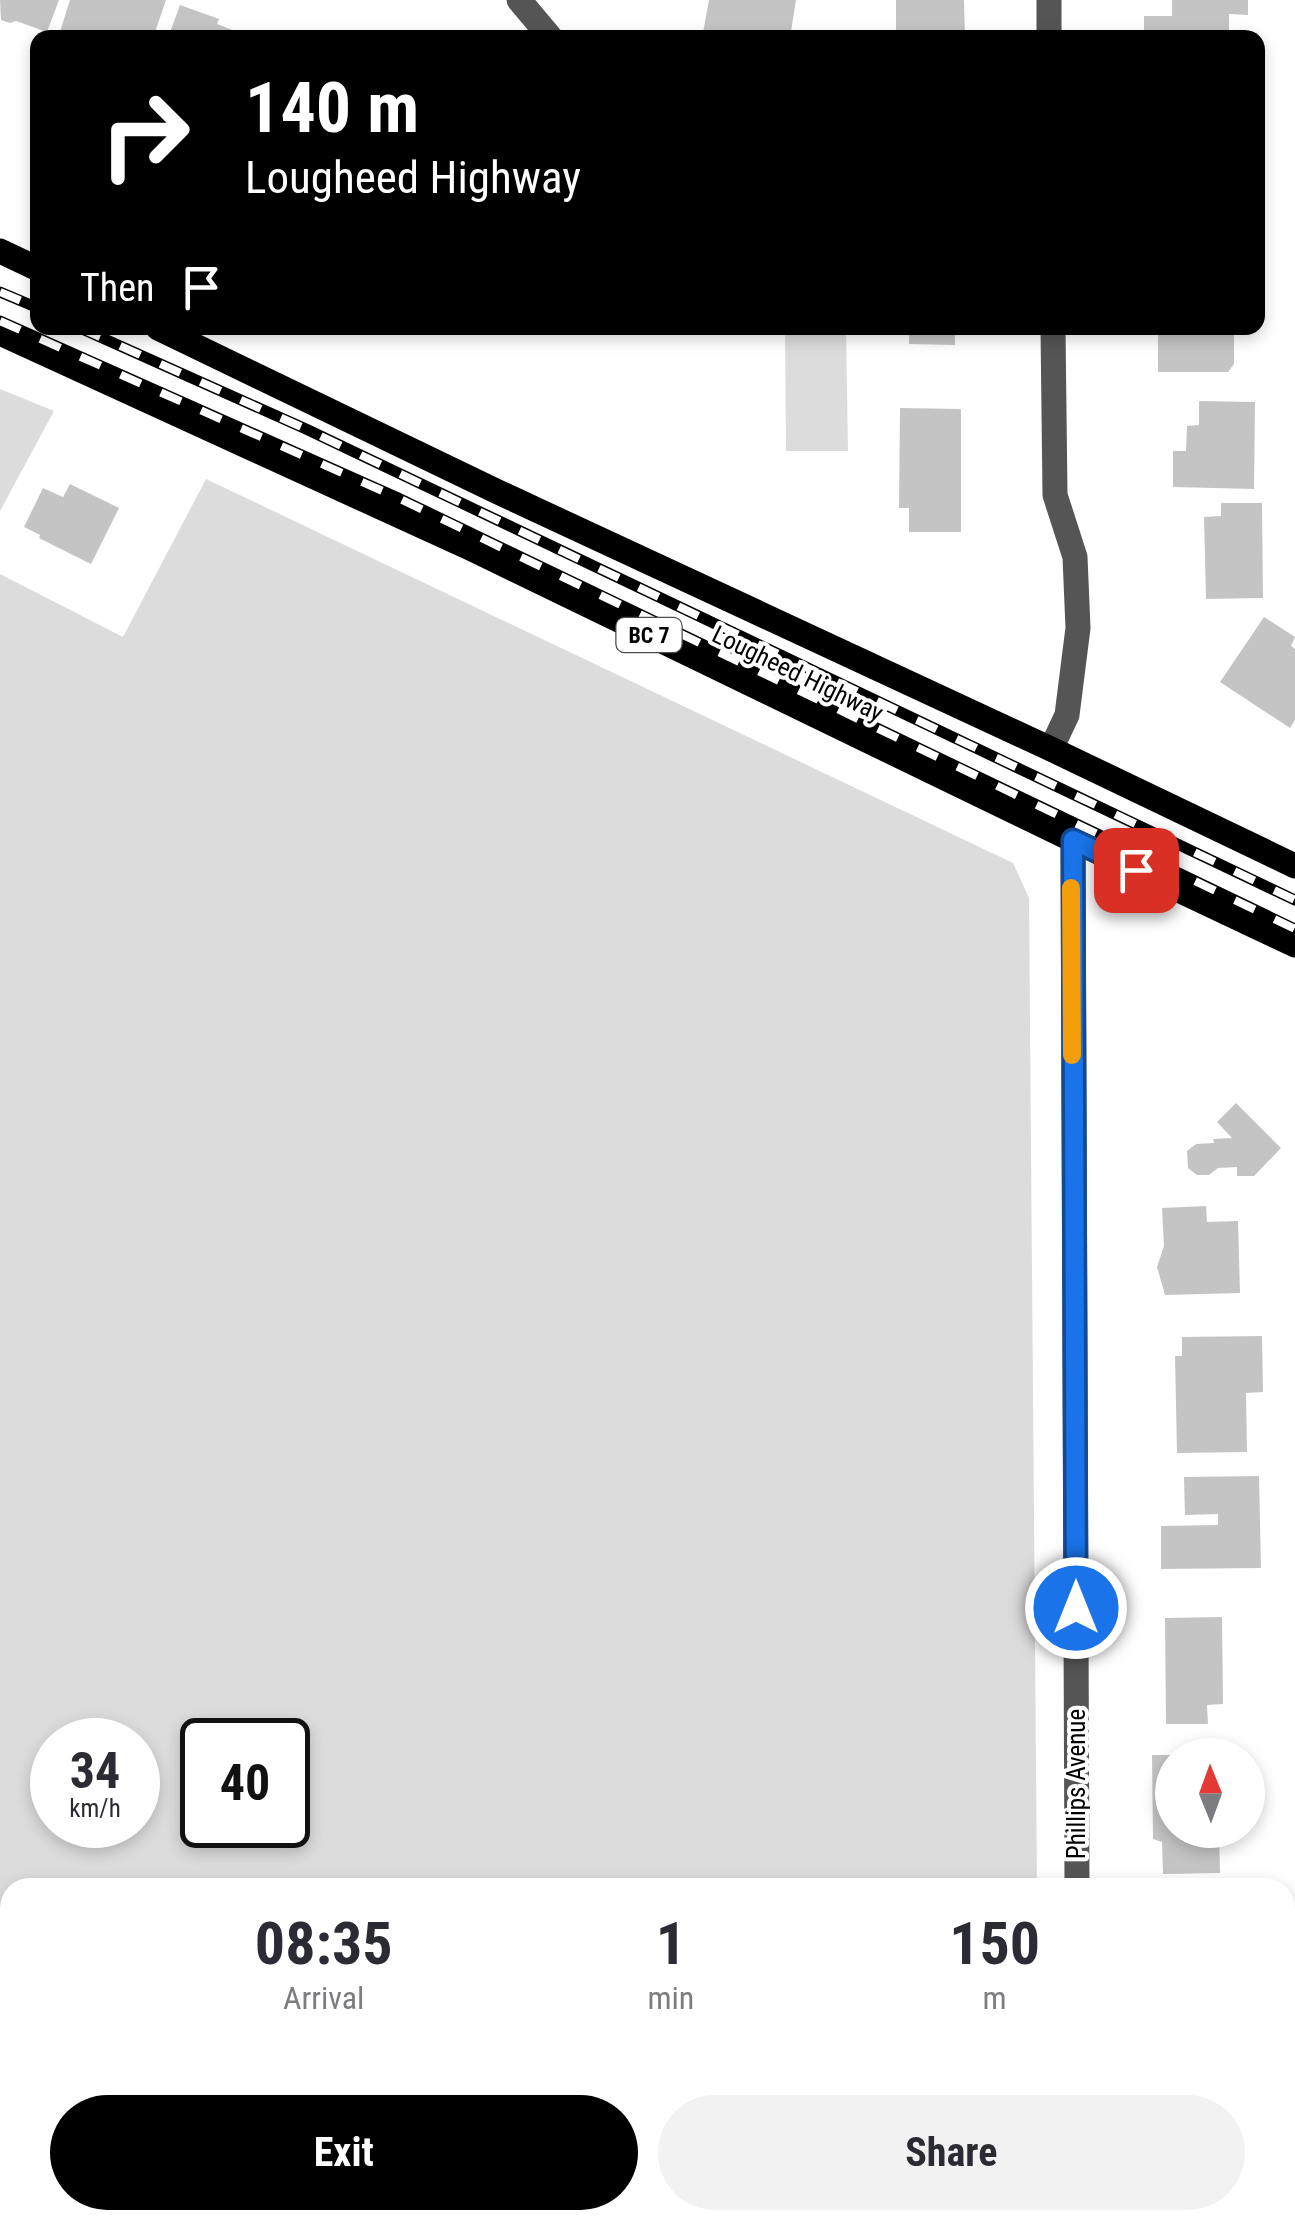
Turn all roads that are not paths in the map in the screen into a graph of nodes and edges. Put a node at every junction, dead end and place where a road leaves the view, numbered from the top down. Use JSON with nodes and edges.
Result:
{"nodes":[{"id":1,"x":519,"y":0,"type":"edge"},
{"id":2,"x":1048,"y":0,"type":"edge"},
{"id":3,"x":544,"y":30,"type":"edge"},
{"id":4,"x":1049,"y":30,"type":"edge"},
{"id":5,"x":0,"y":251,"type":"edge"},
{"id":6,"x":30,"y":265,"type":"edge"},
{"id":7,"x":0,"y":333,"type":"edge"},
{"id":8,"x":173,"y":335,"type":"edge"},
{"id":9,"x":1053,"y":335,"type":"edge"},
{"id":10,"x":1051,"y":749,"type":"junction"},
{"id":11,"x":1073,"y":840,"type":"junction"},
{"id":12,"x":1295,"y":866,"type":"edge"},
{"id":13,"x":1295,"y":944,"type":"edge"},
{"id":14,"x":1077,"y":1878,"type":"edge"}],
"edges":[{"from":1,"to":3,"type":"street"},
{"from":2,"to":4,"type":"street"},
{"from":5,"to":6,"type":"main road"},
{"from":7,"to":11,"type":"main road","name":"Lougheed Highway","number":"BC 7"},
{"from":8,"to":10,"type":"main road","name":"Lougheed Highway","number":"BC 7"},
{"from":9,"to":10,"type":"street"},
{"from":10,"to":12,"type":"main road","name":"Lougheed Highway","number":"BC 7"},
{"from":11,"to":13,"type":"main road","name":"Lougheed Highway","number":"BC 7"},
{"from":11,"to":14,"type":"street","name":"Phillips Avenue"}]}
